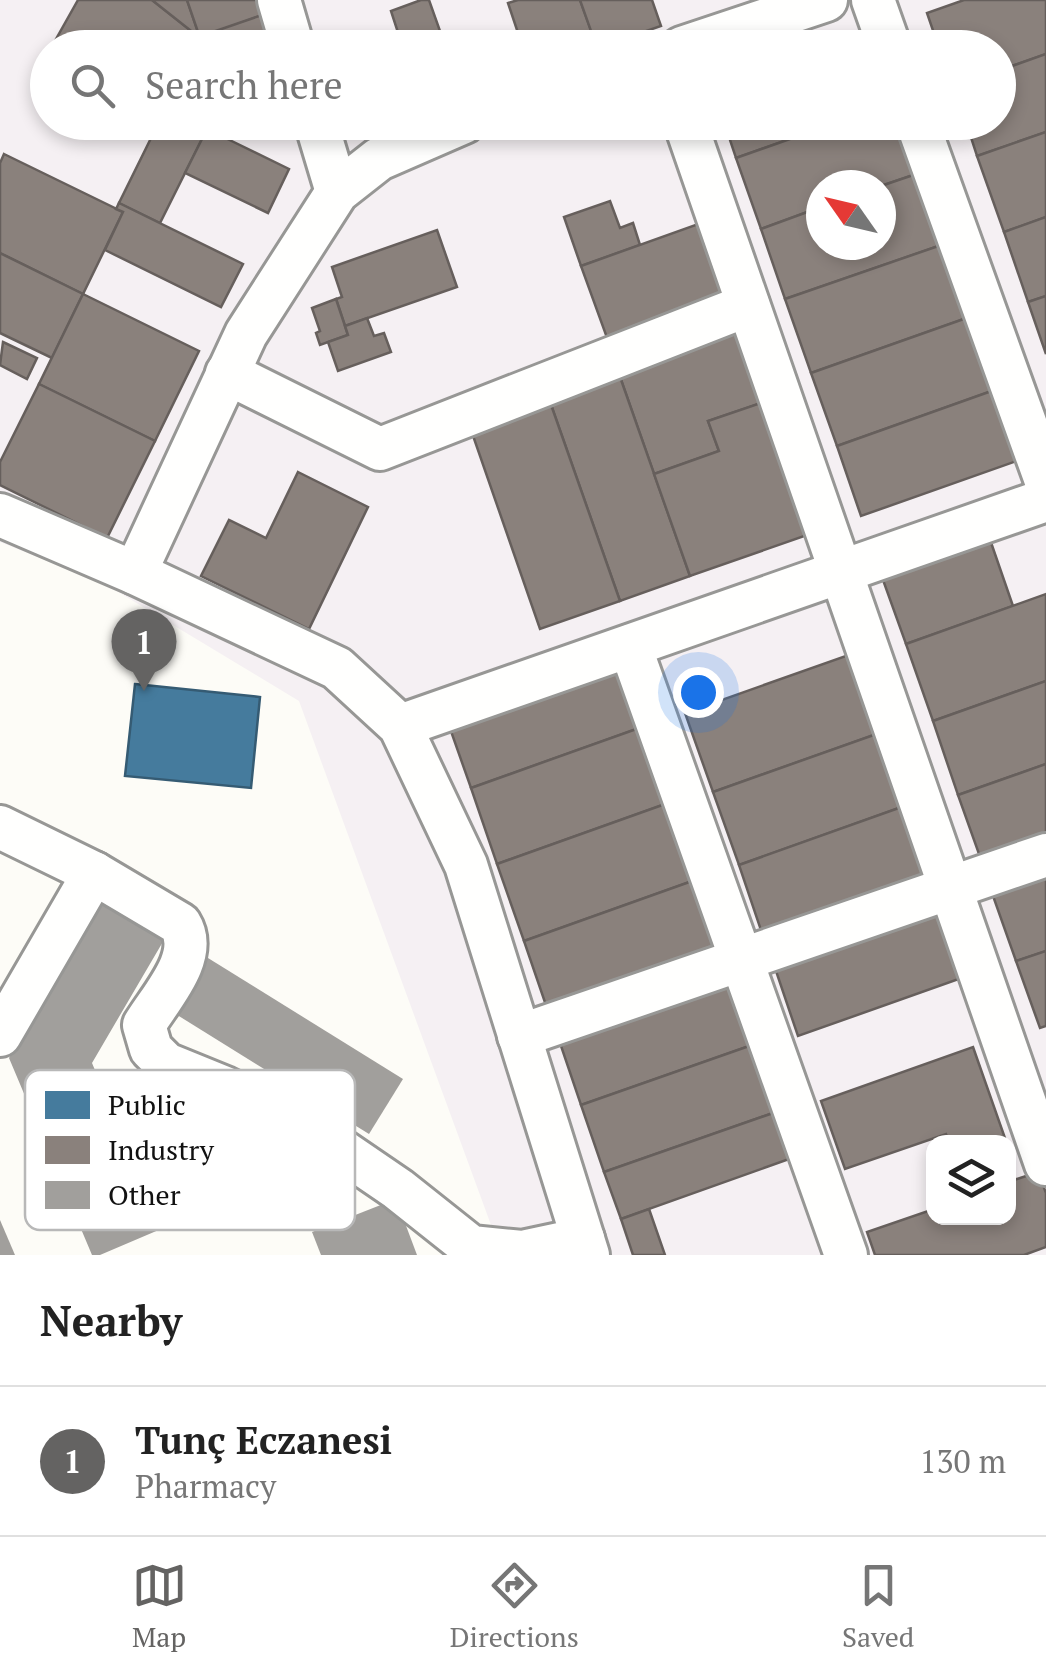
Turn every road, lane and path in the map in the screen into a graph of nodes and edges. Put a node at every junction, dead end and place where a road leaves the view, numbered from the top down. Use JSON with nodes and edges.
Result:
{"nodes":[{"id":1,"x":279,"y":0,"type":"edge"},
{"id":2,"x":826,"y":0,"type":"edge"},
{"id":3,"x":872,"y":0,"type":"edge"},
{"id":4,"x":288,"y":30,"type":"edge"},
{"id":5,"x":736,"y":30,"type":"edge"},
{"id":6,"x":883,"y":30,"type":"edge"},
{"id":7,"x":321,"y":140,"type":"edge"},
{"id":8,"x":423,"y":140,"type":"edge"},
{"id":9,"x":691,"y":140,"type":"edge"},
{"id":10,"x":923,"y":140,"type":"edge"},
{"id":11,"x":337,"y":192,"type":"junction"},
{"id":12,"x":748,"y":305,"type":"junction"},
{"id":13,"x":227,"y":373,"type":"junction"},
{"id":14,"x":1046,"y":481,"type":"edge"},
{"id":15,"x":1046,"y":500,"type":"edge"},
{"id":16,"x":0,"y":515,"type":"edge"},
{"id":17,"x":841,"y":572,"type":"junction"},
{"id":18,"x":134,"y":573,"type":"junction"},
{"id":19,"x":630,"y":646,"type":"junction"},
{"id":20,"x":400,"y":726,"type":"junction"},
{"id":21,"x":0,"y":827,"type":"edge"},
{"id":22,"x":1046,"y":856,"type":"edge"},
{"id":23,"x":94,"y":873,"type":"junction"},
{"id":24,"x":950,"y":888,"type":"junction"},
{"id":25,"x":741,"y":960,"type":"junction"},
{"id":26,"x":0,"y":1035,"type":"edge"},
{"id":27,"x":519,"y":1036,"type":"junction"},
{"id":28,"x":180,"y":1070,"type":"edge"},
{"id":29,"x":355,"y":1160,"type":"edge"},
{"id":30,"x":1046,"y":1164,"type":"edge"},
{"id":31,"x":586,"y":1247,"type":"edge"},
{"id":32,"x":846,"y":1255,"type":"edge"}],
"edges":[{"from":1,"to":4,"type":"street"},
{"from":2,"to":5,"type":"street"},
{"from":3,"to":6,"type":"street"},
{"from":7,"to":11,"type":"street"},
{"from":8,"to":11,"type":"street"},
{"from":9,"to":12,"type":"street"},
{"from":10,"to":14,"type":"street"},
{"from":11,"to":13,"type":"street"},
{"from":12,"to":13,"type":"street"},
{"from":12,"to":17,"type":"street"},
{"from":13,"to":18,"type":"street"},
{"from":15,"to":17,"type":"street"},
{"from":16,"to":18,"type":"street"},
{"from":17,"to":19,"type":"street"},
{"from":17,"to":24,"type":"street"},
{"from":18,"to":20,"type":"street"},
{"from":19,"to":20,"type":"street"},
{"from":19,"to":25,"type":"street"},
{"from":20,"to":27,"type":"street"},
{"from":21,"to":23,"type":"street"},
{"from":22,"to":24,"type":"street"},
{"from":23,"to":26,"type":"street"},
{"from":23,"to":28,"type":"street"},
{"from":24,"to":25,"type":"street"},
{"from":24,"to":30,"type":"street"},
{"from":25,"to":27,"type":"street"},
{"from":25,"to":32,"type":"street"},
{"from":27,"to":31,"type":"street"},
{"from":29,"to":31,"type":"street"}]}
